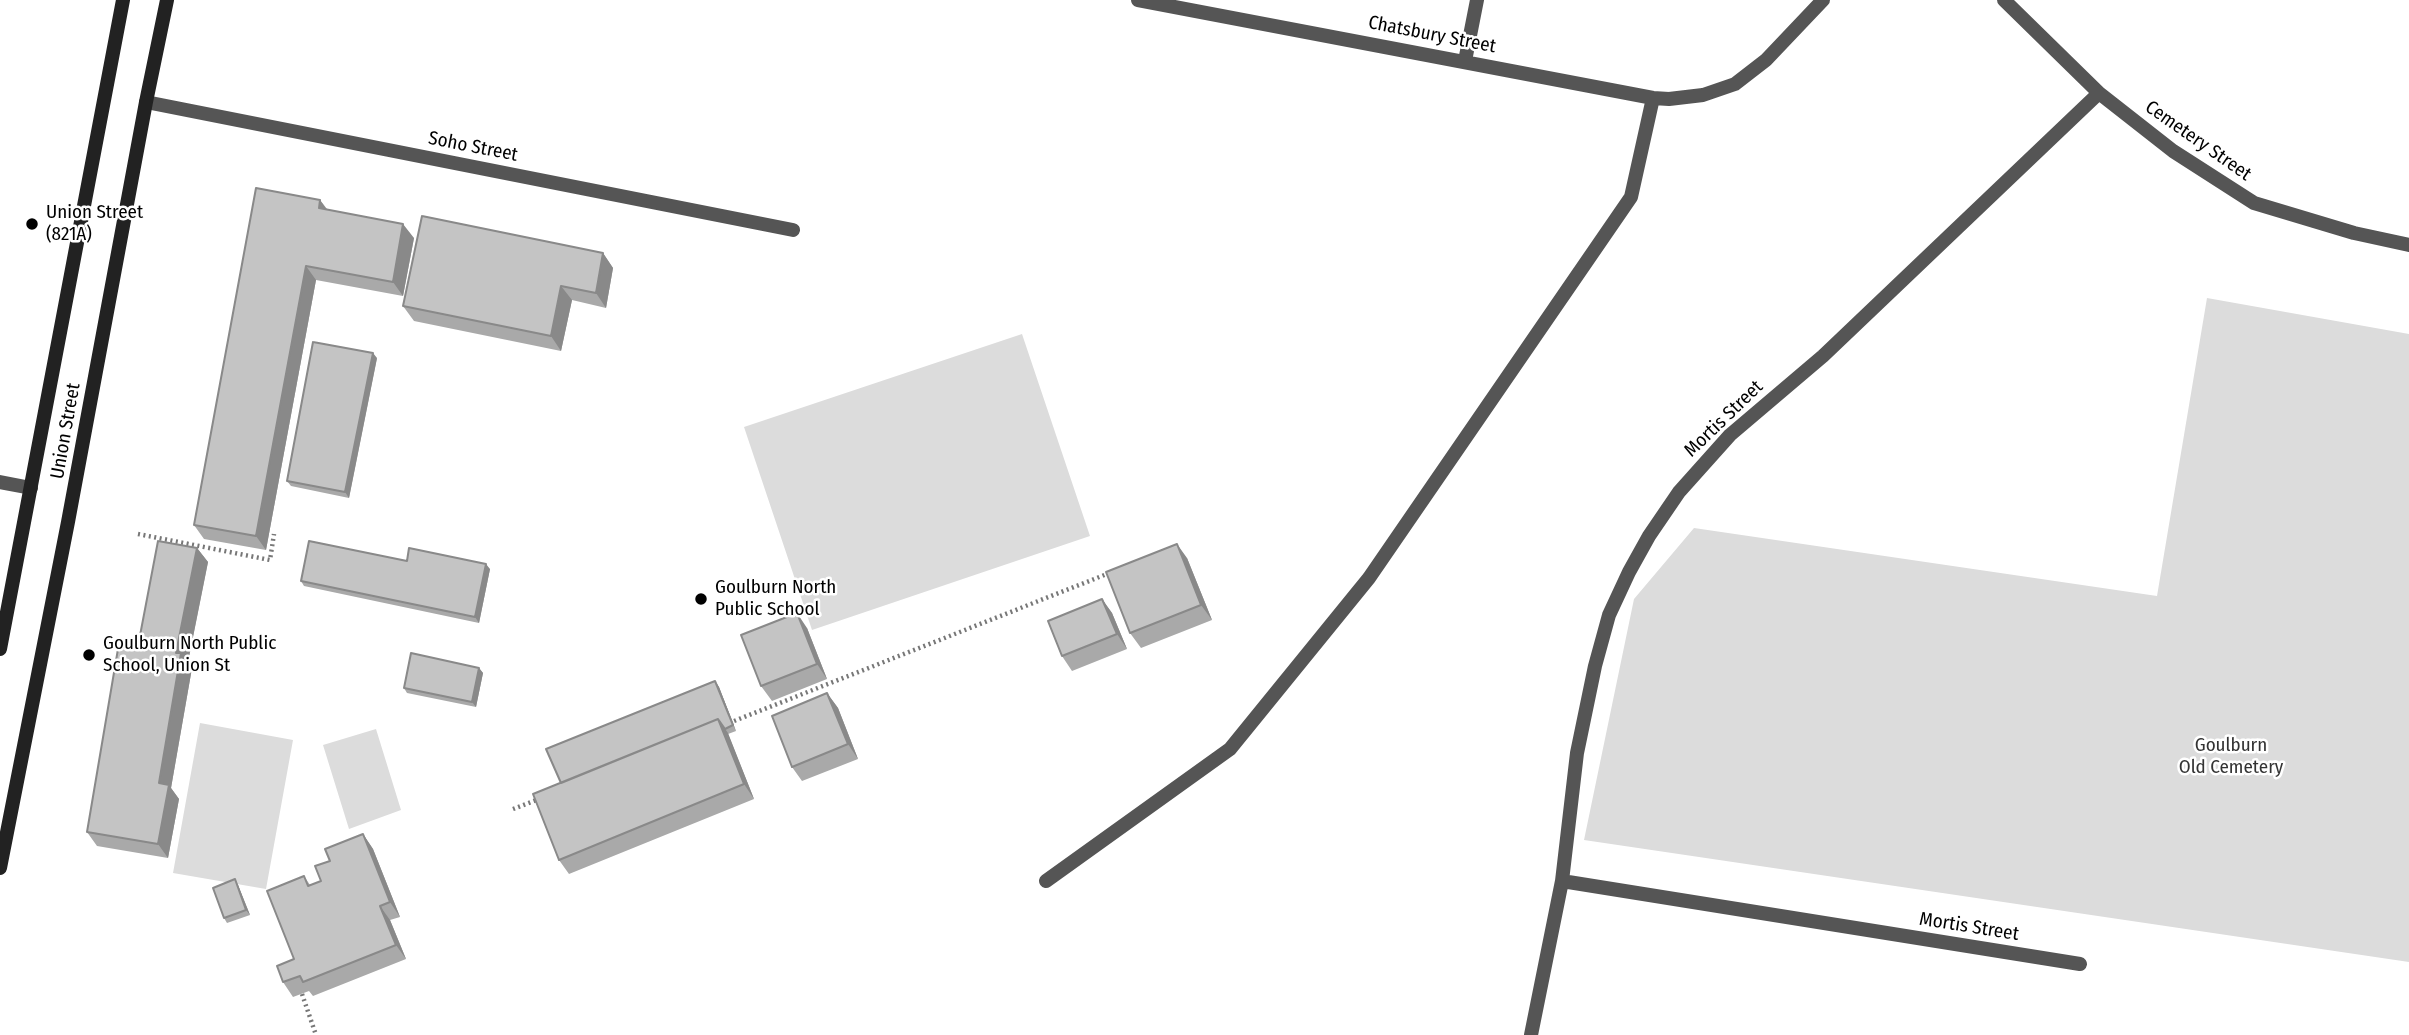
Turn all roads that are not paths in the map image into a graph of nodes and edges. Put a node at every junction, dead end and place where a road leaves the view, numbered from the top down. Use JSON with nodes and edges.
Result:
{"nodes":[{"id":1,"x":123,"y":0,"type":"edge"},
{"id":2,"x":167,"y":0,"type":"edge"},
{"id":3,"x":1138,"y":0,"type":"edge"},
{"id":4,"x":1477,"y":0,"type":"edge"},
{"id":5,"x":1823,"y":0,"type":"edge"},
{"id":6,"x":2004,"y":0,"type":"edge"},
{"id":7,"x":1465,"y":61,"type":"junction"},
{"id":8,"x":2099,"y":93,"type":"junction"},
{"id":9,"x":1653,"y":98,"type":"junction"},
{"id":10,"x":146,"y":102,"type":"junction"},
{"id":11,"x":793,"y":230,"type":"dead end"},
{"id":12,"x":2409,"y":245,"type":"edge"},
{"id":13,"x":0,"y":482,"type":"edge"},
{"id":14,"x":31,"y":488,"type":"junction"},
{"id":15,"x":0,"y":649,"type":"edge"},
{"id":16,"x":0,"y":868,"type":"edge"},
{"id":17,"x":1046,"y":881,"type":"dead end"},
{"id":18,"x":1562,"y":881,"type":"junction"},
{"id":19,"x":2080,"y":964,"type":"dead end"},
{"id":20,"x":1531,"y":1035,"type":"edge"}],
"edges":[{"from":1,"to":14,"type":"main road","name":"Union Street"},
{"from":2,"to":10,"type":"main road","name":"Union Street"},
{"from":3,"to":7,"type":"street","name":"Chatsbury Street"},
{"from":4,"to":7,"type":"street"},
{"from":5,"to":9,"type":"street","name":"Chatsbury Street"},
{"from":6,"to":8,"type":"street","name":"Cemetery Street"},
{"from":7,"to":9,"type":"street","name":"Chatsbury Street"},
{"from":8,"to":12,"type":"street","name":"Cemetery Street"},
{"from":8,"to":18,"type":"street","name":"Mortis Street"},
{"from":9,"to":17,"type":"street"},
{"from":10,"to":11,"type":"street","name":"Soho Street"},
{"from":10,"to":16,"type":"main road","name":"Union Street"},
{"from":13,"to":14,"type":"street"},
{"from":14,"to":15,"type":"main road","name":"Union Street"},
{"from":18,"to":19,"type":"street","name":"Mortis Street"},
{"from":18,"to":20,"type":"street","name":"Mortis Street"}]}
